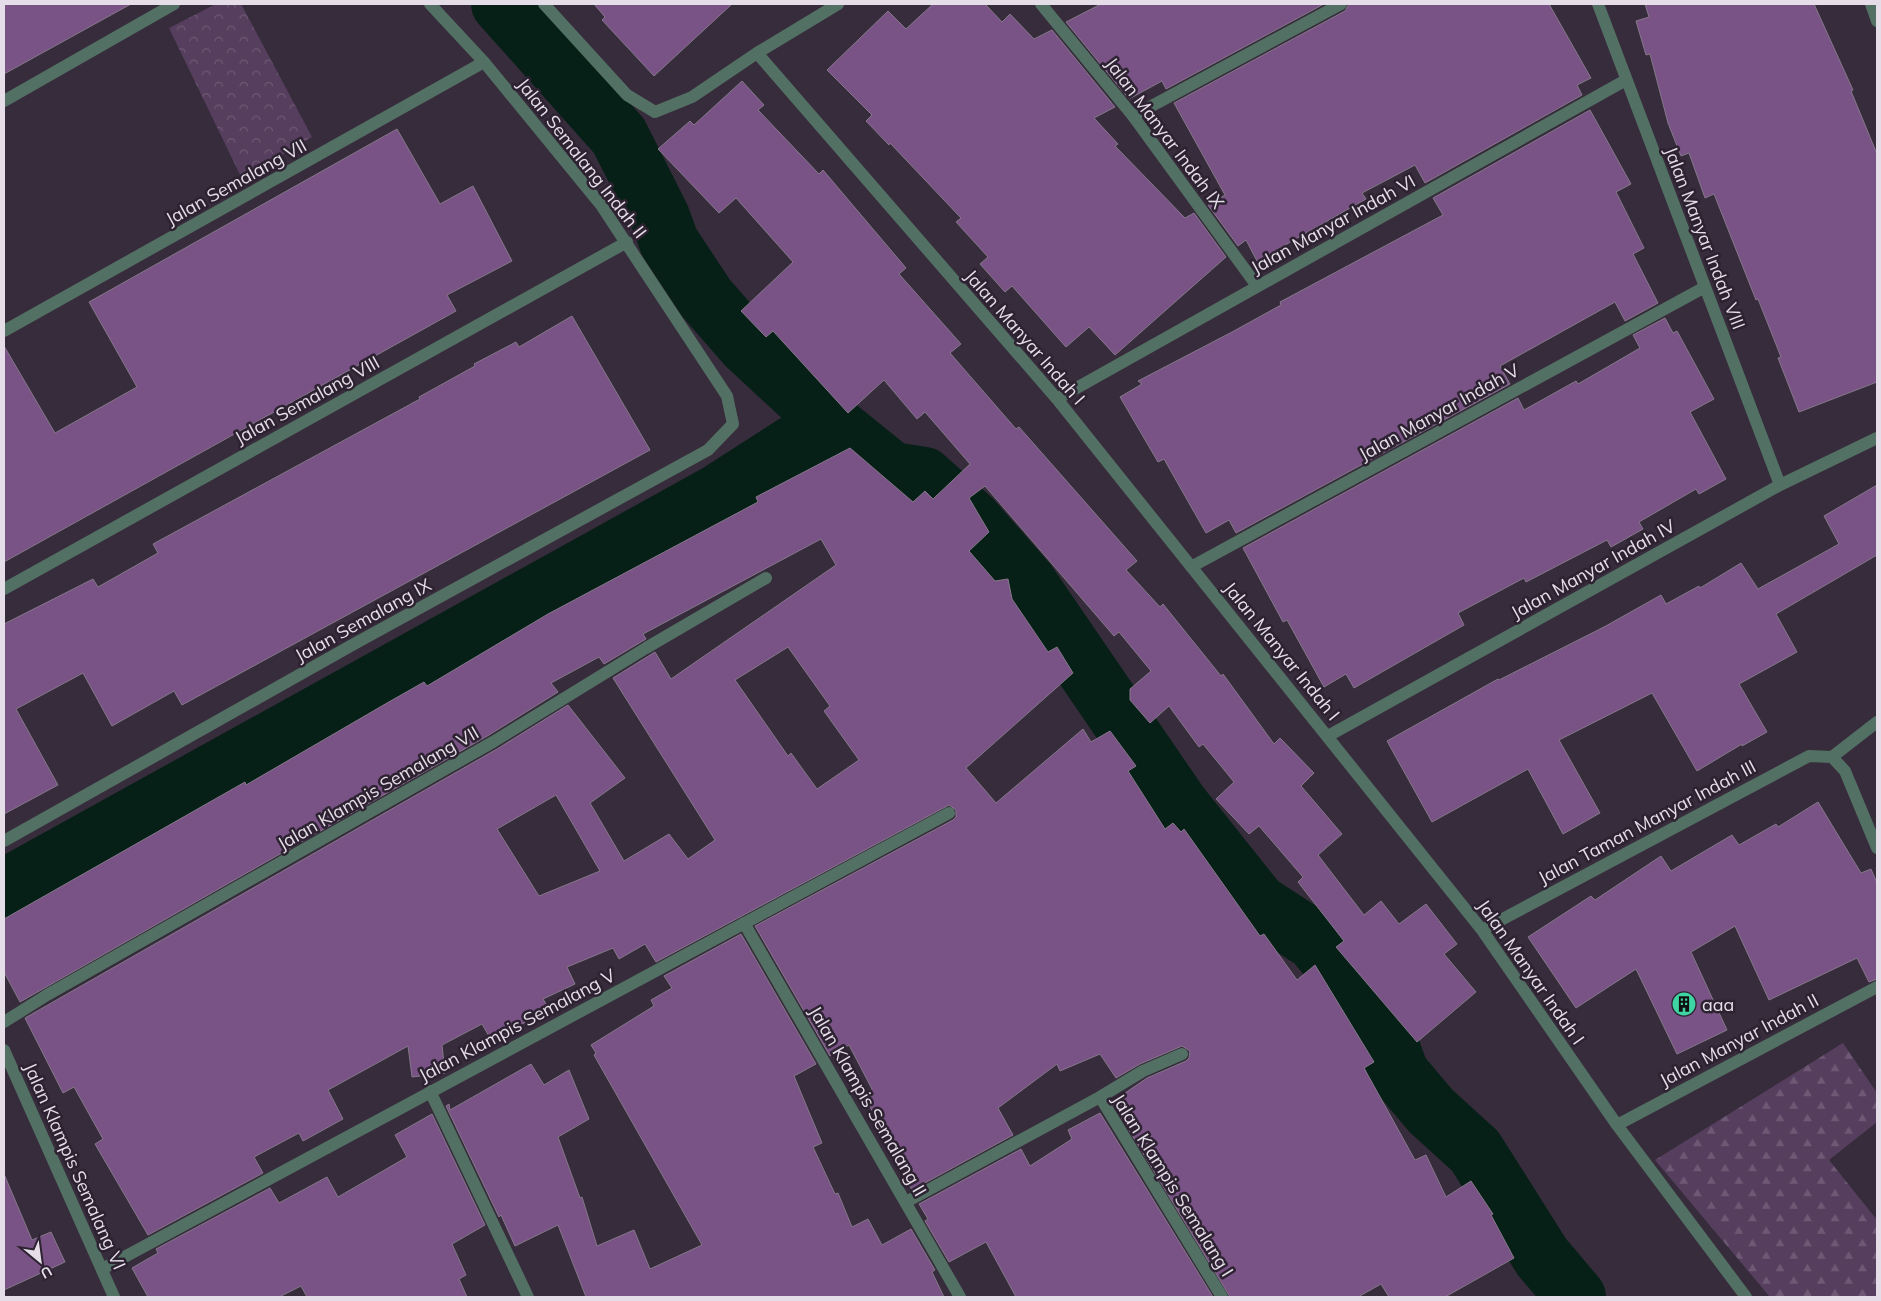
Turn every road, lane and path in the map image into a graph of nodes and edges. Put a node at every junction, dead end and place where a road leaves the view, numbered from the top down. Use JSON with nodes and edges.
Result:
{"nodes":[{"id":1,"x":174,"y":4,"type":"edge"},
{"id":2,"x":430,"y":4,"type":"edge"},
{"id":3,"x":544,"y":4,"type":"edge"},
{"id":4,"x":838,"y":4,"type":"edge"},
{"id":5,"x":1041,"y":4,"type":"edge"},
{"id":6,"x":1341,"y":4,"type":"edge"},
{"id":7,"x":1598,"y":4,"type":"edge"},
{"id":8,"x":1871,"y":4,"type":"edge"},
{"id":9,"x":1877,"y":21,"type":"edge"},
{"id":10,"x":757,"y":53,"type":"junction"},
{"id":11,"x":484,"y":62,"type":"junction"},
{"id":12,"x":1626,"y":80,"type":"junction"},
{"id":13,"x":4,"y":101,"type":"edge"},
{"id":14,"x":1133,"y":116,"type":"junction"},
{"id":15,"x":627,"y":242,"type":"junction"},
{"id":16,"x":1257,"y":286,"type":"junction"},
{"id":17,"x":1705,"y":287,"type":"junction"},
{"id":18,"x":4,"y":331,"type":"edge"},
{"id":19,"x":1057,"y":399,"type":"junction"},
{"id":20,"x":733,"y":424,"type":"joint"},
{"id":21,"x":1877,"y":438,"type":"edge"},
{"id":22,"x":1780,"y":485,"type":"junction"},
{"id":23,"x":1191,"y":567,"type":"junction"},
{"id":24,"x":766,"y":578,"type":"dead end"},
{"id":25,"x":4,"y":589,"type":"edge"},
{"id":26,"x":1877,"y":722,"type":"edge"},
{"id":27,"x":1328,"y":736,"type":"junction"},
{"id":28,"x":1832,"y":757,"type":"junction"},
{"id":29,"x":949,"y":813,"type":"dead end"},
{"id":30,"x":4,"y":841,"type":"edge"},
{"id":31,"x":1877,"y":848,"type":"edge"},
{"id":32,"x":744,"y":923,"type":"junction"},
{"id":33,"x":1482,"y":930,"type":"junction"},
{"id":34,"x":1877,"y":986,"type":"edge"},
{"id":35,"x":4,"y":1022,"type":"edge"},
{"id":36,"x":4,"y":1050,"type":"edge"},
{"id":37,"x":1182,"y":1054,"type":"dead end"},
{"id":38,"x":430,"y":1091,"type":"junction"},
{"id":39,"x":1100,"y":1097,"type":"junction"},
{"id":40,"x":1617,"y":1124,"type":"junction"},
{"id":41,"x":906,"y":1202,"type":"junction"},
{"id":42,"x":102,"y":1269,"type":"junction"},
{"id":43,"x":114,"y":1297,"type":"edge"},
{"id":44,"x":528,"y":1297,"type":"edge"},
{"id":45,"x":960,"y":1297,"type":"edge"},
{"id":46,"x":1222,"y":1297,"type":"edge"},
{"id":47,"x":1746,"y":1297,"type":"edge"}],
"edges":[{"from":1,"to":13,"type":"street"},
{"from":2,"to":11,"type":"street","name":"Jalan Semalang Indah II"},
{"from":3,"to":10,"type":"street"},
{"from":4,"to":10,"type":"street"},
{"from":5,"to":14,"type":"street","name":"Jalan Manyar Indah IX"},
{"from":6,"to":14,"type":"street"},
{"from":7,"to":12,"type":"street","name":"Jalan Manyar Indah VIII"},
{"from":8,"to":9,"type":"street"},
{"from":10,"to":19,"type":"street","name":"Jalan Manyar Indah I"},
{"from":11,"to":15,"type":"street","name":"Jalan Semalang Indah II"},
{"from":11,"to":18,"type":"street","name":"Jalan Semalang VII"},
{"from":12,"to":16,"type":"street","name":"Jalan Manyar Indah VI"},
{"from":12,"to":17,"type":"street","name":"Jalan Manyar Indah VIII"},
{"from":14,"to":16,"type":"street","name":"Jalan Manyar Indah IX"},
{"from":15,"to":20,"type":"street","name":"Jalan Semalang Indah II"},
{"from":15,"to":25,"type":"street","name":"Jalan Semalang VIII"},
{"from":16,"to":19,"type":"street","name":"Jalan Manyar Indah VI"},
{"from":17,"to":22,"type":"street","name":"Jalan Manyar Indah VIII"},
{"from":17,"to":23,"type":"street","name":"Jalan Manyar Indah V"},
{"from":19,"to":23,"type":"street","name":"Jalan Manyar Indah I"},
{"from":20,"to":30,"type":"street","name":"Jalan Semalang IX"},
{"from":21,"to":22,"type":"street","name":"Jalan Manyar Indah IV"},
{"from":22,"to":27,"type":"street","name":"Jalan Manyar Indah IV"},
{"from":23,"to":27,"type":"street","name":"Jalan Manyar Indah I"},
{"from":24,"to":35,"type":"street","name":"Jalan Klampis Semalang VII"},
{"from":26,"to":28,"type":"street"},
{"from":27,"to":33,"type":"street","name":"Jalan Manyar Indah I"},
{"from":28,"to":31,"type":"street"},
{"from":28,"to":33,"type":"street","name":"Jalan Taman Manyar Indah III"},
{"from":29,"to":32,"type":"street","name":"Jalan Klampis Semalang V"},
{"from":32,"to":38,"type":"street","name":"Jalan Klampis Semalang V"},
{"from":32,"to":41,"type":"street","name":"Jalan Klampis Semalang II"},
{"from":33,"to":40,"type":"street","name":"Jalan Manyar Indah I"},
{"from":34,"to":40,"type":"street","name":"Jalan Manyar Indah II"},
{"from":36,"to":42,"type":"street","name":"Jalan Klampis Semalang VI"},
{"from":37,"to":39,"type":"street"},
{"from":38,"to":42,"type":"street","name":"Jalan Klampis Semalang V"},
{"from":38,"to":44,"type":"street"},
{"from":39,"to":41,"type":"street","name":"Jalan Klampis Semalang I"},
{"from":39,"to":46,"type":"street","name":"Jalan Klampis Semalang I"},
{"from":40,"to":47,"type":"street","name":"Jalan Manyar Indah I"},
{"from":41,"to":45,"type":"street","name":"Jalan Klampis Semalang II"},
{"from":42,"to":43,"type":"street","name":"Jalan Klampis Semalang VI"}]}
